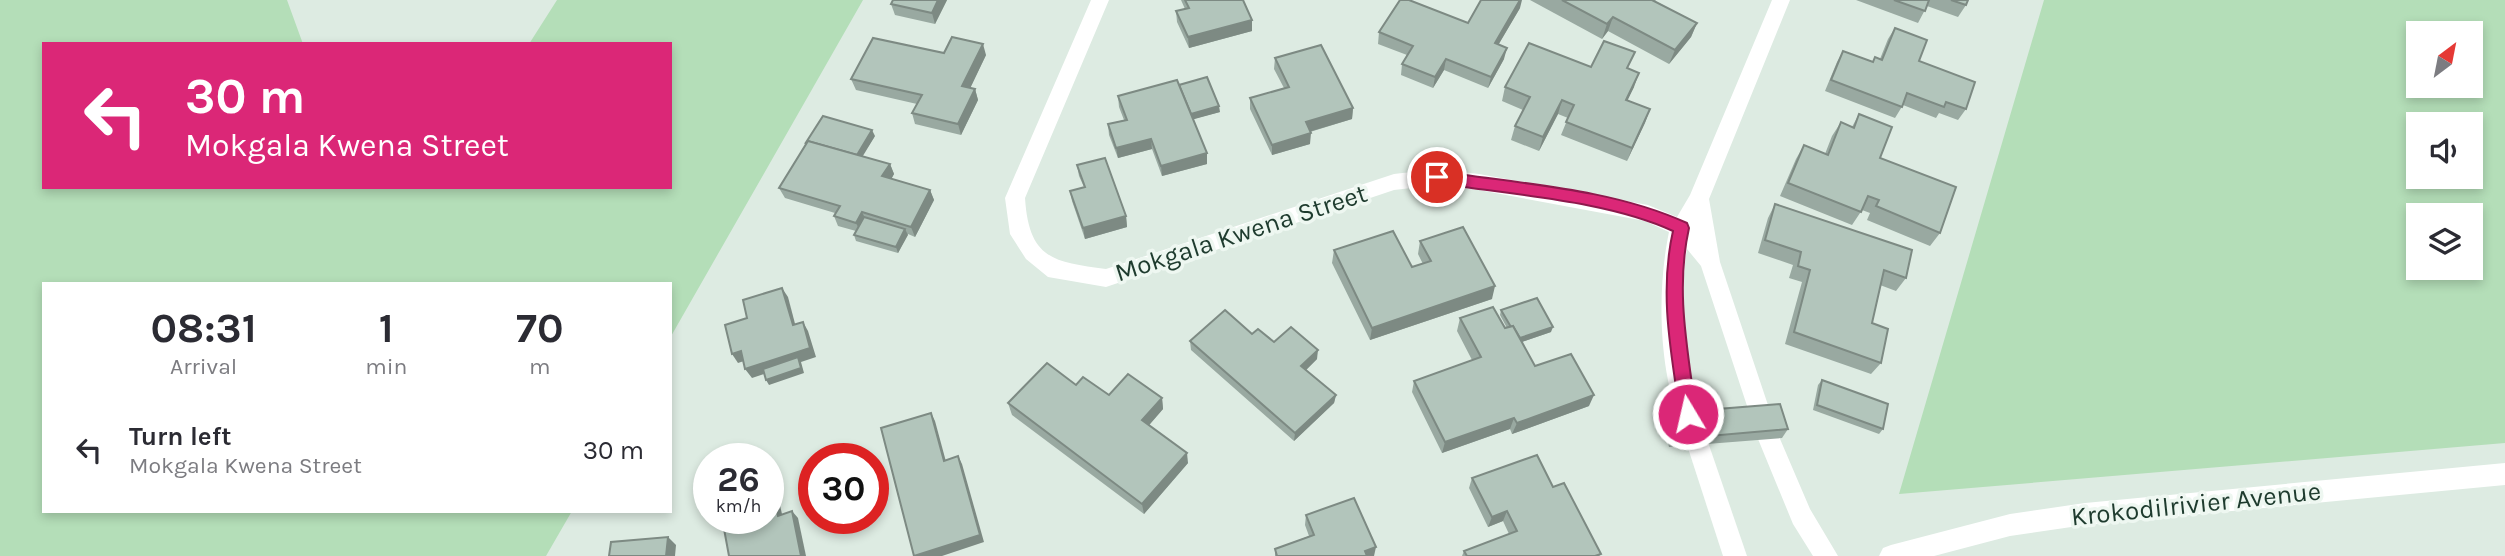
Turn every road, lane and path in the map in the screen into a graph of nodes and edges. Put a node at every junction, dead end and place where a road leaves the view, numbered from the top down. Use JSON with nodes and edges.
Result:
{"nodes":[{"id":1,"x":1100,"y":0,"type":"edge"},
{"id":2,"x":1781,"y":0,"type":"edge"},
{"id":3,"x":1699,"y":199,"type":"junction"},
{"id":4,"x":1681,"y":228,"type":"junction"},
{"id":5,"x":1710,"y":262,"type":"junction"},
{"id":6,"x":1760,"y":414,"type":"edge"},
{"id":7,"x":1690,"y":419,"type":"edge"},
{"id":8,"x":1769,"y":439,"type":"edge"},
{"id":9,"x":1698,"y":445,"type":"edge"},
{"id":10,"x":2505,"y":474,"type":"edge"},
{"id":11,"x":1735,"y":556,"type":"edge"},
{"id":12,"x":1826,"y":556,"type":"edge"},
{"id":13,"x":1891,"y":556,"type":"edge"}],
"edges":[{"from":1,"to":4,"type":"street","name":"Mokgala Kwena Street"},
{"from":2,"to":3,"type":"street"},
{"from":3,"to":4,"type":"street"},
{"from":3,"to":5,"type":"street","name":"Mokgala Kwena Street"},
{"from":4,"to":5,"type":"street","name":"Mokgala Kwena Street"},
{"from":4,"to":7,"type":"street"},
{"from":5,"to":6,"type":"street","name":"Mokgala Kwena Street"},
{"from":8,"to":12,"type":"street"},
{"from":9,"to":11,"type":"street"},
{"from":10,"to":13,"type":"street","name":"Krokodilrivier Avenue"}]}
